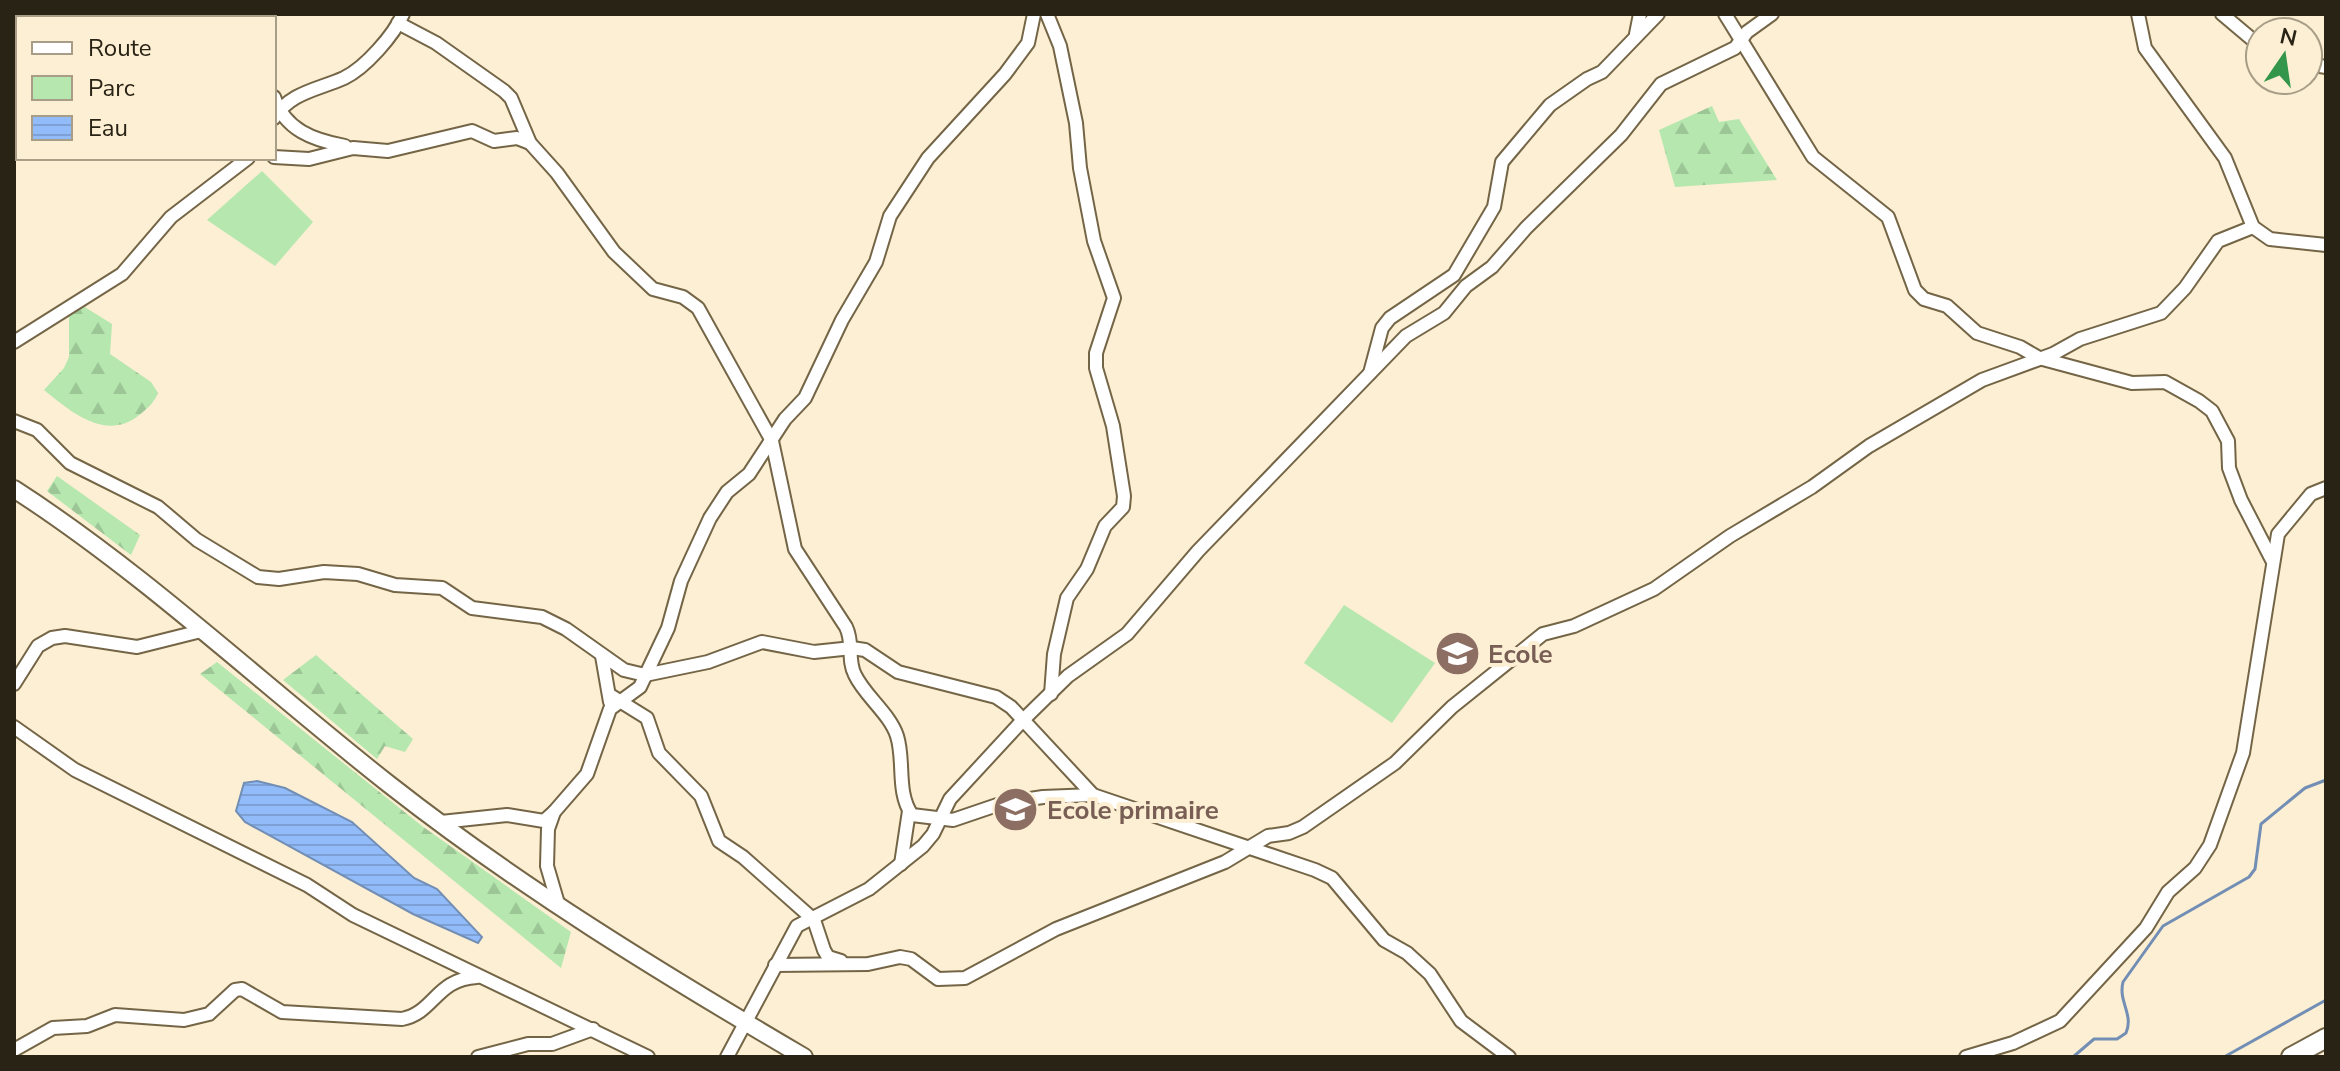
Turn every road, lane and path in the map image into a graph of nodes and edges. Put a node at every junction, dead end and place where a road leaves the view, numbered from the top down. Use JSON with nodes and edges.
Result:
{"nodes":[{"id":1,"x":1034,"y":14,"type":"edge"},
{"id":2,"x":1047,"y":14,"type":"edge"},
{"id":3,"x":1640,"y":14,"type":"edge"},
{"id":4,"x":1658,"y":14,"type":"edge"},
{"id":5,"x":1725,"y":14,"type":"edge"},
{"id":6,"x":1772,"y":14,"type":"edge"},
{"id":7,"x":2138,"y":14,"type":"edge"},
{"id":8,"x":2222,"y":14,"type":"edge"},
{"id":9,"x":401,"y":18,"type":"edge"},
{"id":10,"x":2244,"y":33,"type":"edge"},
{"id":11,"x":1636,"y":34,"type":"junction"},
{"id":12,"x":1742,"y":39,"type":"junction"},
{"id":13,"x":276,"y":115,"type":"edge"},
{"id":14,"x":530,"y":143,"type":"junction"},
{"id":15,"x":353,"y":148,"type":"junction"},
{"id":16,"x":276,"y":157,"type":"edge"},
{"id":17,"x":245,"y":160,"type":"edge"},
{"id":18,"x":2253,"y":227,"type":"junction"},
{"id":19,"x":2326,"y":245,"type":"edge"},
{"id":20,"x":14,"y":342,"type":"edge"},
{"id":21,"x":2039,"y":358,"type":"junction"},
{"id":22,"x":1369,"y":376,"type":"junction"},
{"id":23,"x":14,"y":421,"type":"edge"},
{"id":24,"x":772,"y":441,"type":"junction"},
{"id":25,"x":2326,"y":488,"type":"edge"},
{"id":26,"x":14,"y":489,"type":"edge"},
{"id":27,"x":2272,"y":560,"type":"junction"},
{"id":28,"x":201,"y":631,"type":"junction"},
{"id":29,"x":852,"y":648,"type":"junction"},
{"id":30,"x":602,"y":656,"type":"junction"},
{"id":31,"x":645,"y":675,"type":"junction"},
{"id":32,"x":14,"y":684,"type":"edge"},
{"id":33,"x":1051,"y":694,"type":"junction"},
{"id":34,"x":616,"y":698,"type":"junction"},
{"id":35,"x":1023,"y":720,"type":"junction"},
{"id":36,"x":14,"y":727,"type":"edge"},
{"id":37,"x":1093,"y":795,"type":"junction"},
{"id":38,"x":909,"y":811,"type":"junction"},
{"id":39,"x":554,"y":812,"type":"junction"},
{"id":40,"x":939,"y":820,"type":"junction"},
{"id":41,"x":441,"y":822,"type":"junction"},
{"id":42,"x":1250,"y":847,"type":"junction"},
{"id":43,"x":901,"y":864,"type":"junction"},
{"id":44,"x":559,"y":907,"type":"junction"},
{"id":45,"x":812,"y":918,"type":"junction"},
{"id":46,"x":848,"y":964,"type":"junction"},
{"id":47,"x":775,"y":965,"type":"junction"},
{"id":48,"x":480,"y":976,"type":"junction"},
{"id":49,"x":746,"y":1023,"type":"junction"},
{"id":50,"x":593,"y":1029,"type":"junction"},
{"id":51,"x":2326,"y":1038,"type":"edge"},
{"id":52,"x":14,"y":1050,"type":"edge"},
{"id":53,"x":478,"y":1057,"type":"edge"},
{"id":54,"x":648,"y":1057,"type":"edge"},
{"id":55,"x":727,"y":1057,"type":"edge"},
{"id":56,"x":794,"y":1057,"type":"edge"},
{"id":57,"x":804,"y":1057,"type":"edge"},
{"id":58,"x":1509,"y":1057,"type":"edge"},
{"id":59,"x":1966,"y":1057,"type":"edge"},
{"id":60,"x":2291,"y":1057,"type":"edge"}],
"edges":[{"from":1,"to":24,"type":"street"},
{"from":2,"to":33,"type":"street"},
{"from":3,"to":11,"type":"street"},
{"from":4,"to":11,"type":"street"},
{"from":5,"to":12,"type":"street"},
{"from":6,"to":12,"type":"street"},
{"from":7,"to":18,"type":"street"},
{"from":8,"to":10,"type":"street"},
{"from":9,"to":13,"type":"street"},
{"from":9,"to":14,"type":"street"},
{"from":11,"to":22,"type":"street"},
{"from":12,"to":21,"type":"street"},
{"from":12,"to":22,"type":"street"},
{"from":13,"to":15,"type":"street"},
{"from":14,"to":15,"type":"street"},
{"from":14,"to":24,"type":"street"},
{"from":15,"to":16,"type":"street"},
{"from":17,"to":20,"type":"street"},
{"from":18,"to":19,"type":"street"},
{"from":18,"to":21,"type":"street"},
{"from":21,"to":27,"type":"street"},
{"from":21,"to":42,"type":"street"},
{"from":22,"to":33,"type":"street"},
{"from":23,"to":30,"type":"street"},
{"from":24,"to":29,"type":"street"},
{"from":24,"to":31,"type":"street"},
{"from":25,"to":27,"type":"street"},
{"from":26,"to":28,"type":"main road"},
{"from":27,"to":59,"type":"street"},
{"from":28,"to":32,"type":"street"},
{"from":28,"to":41,"type":"main road"},
{"from":29,"to":31,"type":"street"},
{"from":29,"to":35,"type":"street"},
{"from":29,"to":38,"type":"street"},
{"from":30,"to":31,"type":"street"},
{"from":30,"to":34,"type":"street"},
{"from":31,"to":34,"type":"street"},
{"from":33,"to":35,"type":"street"},
{"from":34,"to":39,"type":"street"},
{"from":34,"to":45,"type":"street"},
{"from":35,"to":37,"type":"street"},
{"from":35,"to":40,"type":"street"},
{"from":36,"to":48,"type":"street"},
{"from":37,"to":40,"type":"street"},
{"from":37,"to":42,"type":"street"},
{"from":38,"to":40,"type":"street"},
{"from":38,"to":43,"type":"street"},
{"from":39,"to":41,"type":"street"},
{"from":39,"to":44,"type":"street"},
{"from":40,"to":43,"type":"street"},
{"from":41,"to":44,"type":"main road"},
{"from":42,"to":46,"type":"street"},
{"from":42,"to":58,"type":"street"},
{"from":43,"to":45,"type":"street"},
{"from":44,"to":49,"type":"main road"},
{"from":45,"to":46,"type":"street"},
{"from":45,"to":47,"type":"street"},
{"from":46,"to":47,"type":"street"},
{"from":47,"to":49,"type":"street"},
{"from":48,"to":50,"type":"street"},
{"from":48,"to":52,"type":"street"},
{"from":49,"to":55,"type":"street"},
{"from":49,"to":56,"type":"main road"},
{"from":49,"to":57,"type":"main road"},
{"from":50,"to":53,"type":"street"},
{"from":50,"to":54,"type":"street"},
{"from":51,"to":60,"type":"highway"}]}
